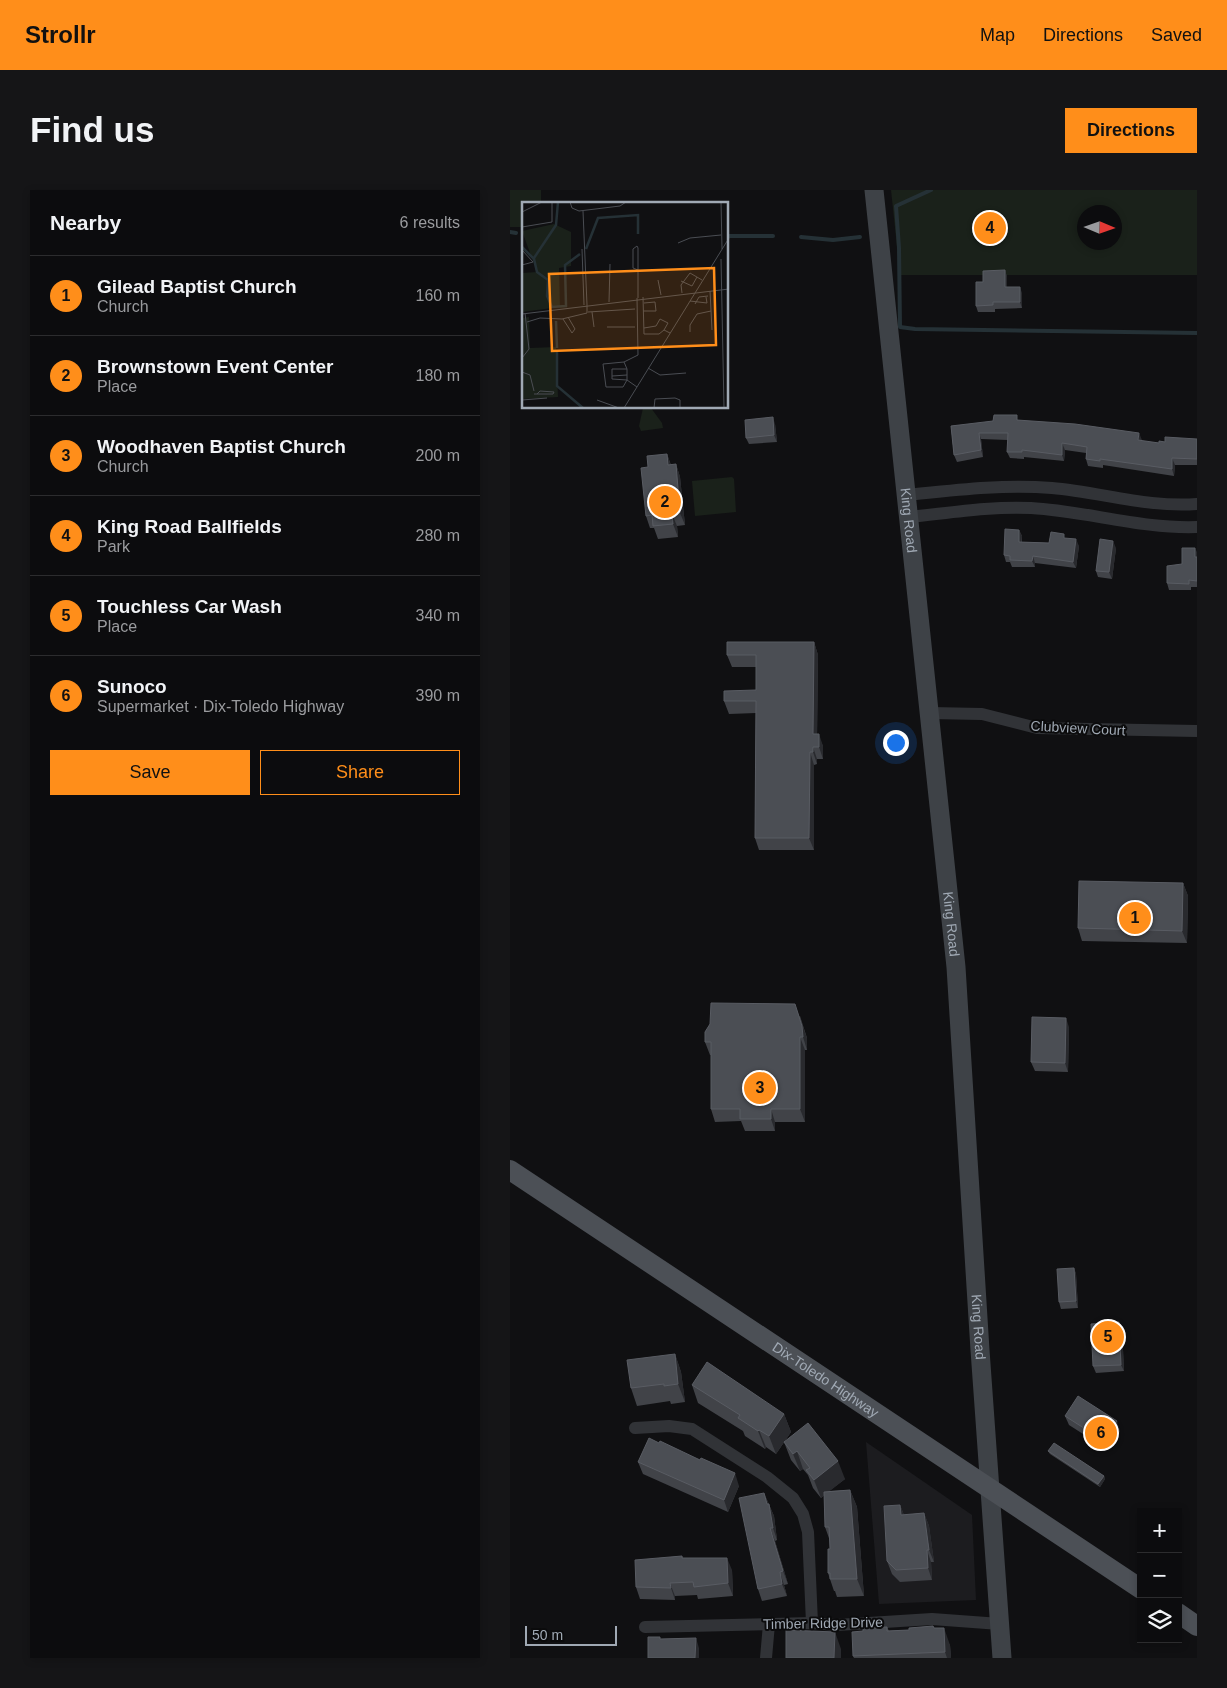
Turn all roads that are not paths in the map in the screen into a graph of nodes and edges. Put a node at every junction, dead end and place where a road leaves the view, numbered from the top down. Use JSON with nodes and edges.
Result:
{"nodes":[{"id":1,"x":874,"y":190,"type":"edge"},
{"id":2,"x":1032,"y":487,"type":"junction"},
{"id":3,"x":906,"y":495,"type":"junction"},
{"id":4,"x":1144,"y":501,"type":"junction"},
{"id":5,"x":1197,"y":504,"type":"edge"},
{"id":6,"x":1030,"y":508,"type":"junction"},
{"id":7,"x":909,"y":517,"type":"junction"},
{"id":8,"x":1140,"y":522,"type":"junction"},
{"id":9,"x":1197,"y":527,"type":"edge"},
{"id":10,"x":930,"y":713,"type":"junction"},
{"id":11,"x":1197,"y":731,"type":"edge"},
{"id":12,"x":510,"y":1170,"type":"edge"},
{"id":13,"x":635,"y":1428,"type":"dead end"},
{"id":14,"x":991,"y":1489,"type":"junction"},
{"id":15,"x":1137,"y":1585,"type":"edge"},
{"id":16,"x":1182,"y":1616,"type":"edge"},
{"id":17,"x":812,"y":1623,"type":"junction"},
{"id":18,"x":769,"y":1624,"type":"junction"},
{"id":19,"x":1000,"y":1624,"type":"junction"},
{"id":20,"x":1197,"y":1626,"type":"edge"},
{"id":21,"x":645,"y":1627,"type":"dead end"},
{"id":22,"x":766,"y":1658,"type":"edge"},
{"id":23,"x":1002,"y":1658,"type":"edge"}],
"edges":[{"from":1,"to":3,"type":"main road","name":"King Road"},
{"from":2,"to":3,"type":"street"},
{"from":2,"to":4,"type":"street"},
{"from":2,"to":6,"type":"street"},
{"from":3,"to":7,"type":"main road","name":"King Road"},
{"from":4,"to":5,"type":"street"},
{"from":4,"to":8,"type":"street"},
{"from":6,"to":7,"type":"street"},
{"from":6,"to":8,"type":"street"},
{"from":7,"to":10,"type":"main road","name":"King Road"},
{"from":8,"to":9,"type":"street"},
{"from":10,"to":11,"type":"street","name":"Clubview Court"},
{"from":10,"to":14,"type":"main road","name":"King Road"},
{"from":12,"to":14,"type":"main road","name":"Dix-Toledo Highway"},
{"from":13,"to":17,"type":"street"},
{"from":14,"to":15,"type":"main road","name":"Dix-Toledo Highway"},
{"from":14,"to":19,"type":"main road","name":"King Road"},
{"from":16,"to":20,"type":"main road"},
{"from":17,"to":18,"type":"street","name":"Timber Ridge Drive"},
{"from":17,"to":19,"type":"street","name":"Timber Ridge Drive"},
{"from":18,"to":21,"type":"street","name":"Timber Ridge Drive"},
{"from":18,"to":22,"type":"street"},
{"from":19,"to":23,"type":"main road","name":"King Road"}]}
